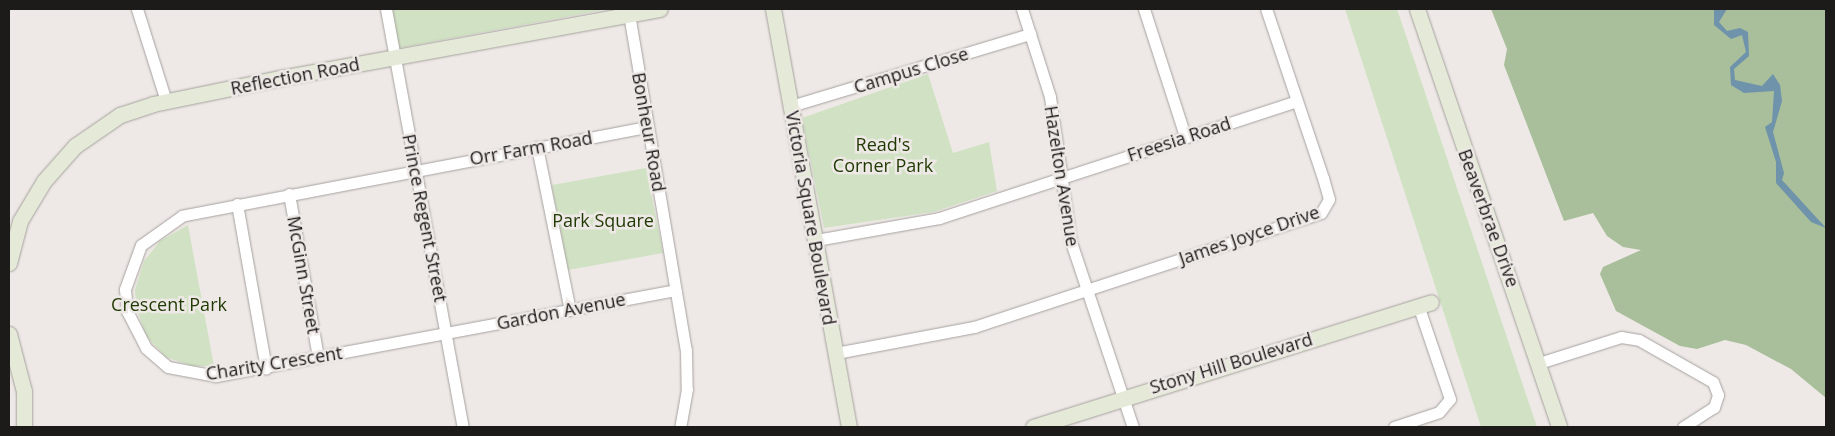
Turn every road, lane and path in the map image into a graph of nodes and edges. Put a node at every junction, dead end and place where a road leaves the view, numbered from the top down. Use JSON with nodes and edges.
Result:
{"nodes":[{"id":1,"x":137,"y":9,"type":"edge"},
{"id":2,"x":386,"y":9,"type":"edge"},
{"id":3,"x":660,"y":9,"type":"edge"},
{"id":4,"x":773,"y":9,"type":"edge"},
{"id":5,"x":1022,"y":9,"type":"edge"},
{"id":6,"x":1144,"y":9,"type":"edge"},
{"id":7,"x":1266,"y":9,"type":"edge"},
{"id":8,"x":1418,"y":9,"type":"edge"},
{"id":9,"x":629,"y":14,"type":"junction"},
{"id":10,"x":1030,"y":34,"type":"junction"},
{"id":11,"x":395,"y":56,"type":"junction"},
{"id":12,"x":1296,"y":100,"type":"junction"},
{"id":13,"x":166,"y":101,"type":"junction"},
{"id":14,"x":791,"y":106,"type":"junction"},
{"id":15,"x":647,"y":127,"type":"junction"},
{"id":16,"x":1185,"y":136,"type":"junction"},
{"id":17,"x":537,"y":147,"type":"junction"},
{"id":18,"x":414,"y":169,"type":"junction"},
{"id":19,"x":1062,"y":178,"type":"junction"},
{"id":20,"x":289,"y":194,"type":"junction"},
{"id":21,"x":237,"y":204,"type":"junction"},
{"id":22,"x":816,"y":240,"type":"junction"},
{"id":23,"x":9,"y":263,"type":"edge"},
{"id":24,"x":675,"y":290,"type":"junction"},
{"id":25,"x":1087,"y":290,"type":"junction"},
{"id":26,"x":1424,"y":304,"type":"joint"},
{"id":27,"x":570,"y":310,"type":"junction"},
{"id":28,"x":447,"y":332,"type":"junction"},
{"id":29,"x":9,"y":334,"type":"edge"},
{"id":30,"x":836,"y":353,"type":"junction"},
{"id":31,"x":318,"y":357,"type":"junction"},
{"id":32,"x":1539,"y":363,"type":"junction"},
{"id":33,"x":266,"y":368,"type":"junction"},
{"id":34,"x":1123,"y":397,"type":"junction"},
{"id":35,"x":24,"y":427,"type":"edge"},
{"id":36,"x":463,"y":427,"type":"edge"},
{"id":37,"x":680,"y":427,"type":"edge"},
{"id":38,"x":849,"y":427,"type":"edge"},
{"id":39,"x":1033,"y":427,"type":"edge"},
{"id":40,"x":1133,"y":427,"type":"edge"},
{"id":41,"x":1394,"y":427,"type":"edge"},
{"id":42,"x":1559,"y":427,"type":"edge"},
{"id":43,"x":1683,"y":427,"type":"edge"}],
"edges":[{"from":1,"to":13,"type":"street"},
{"from":2,"to":11,"type":"street","name":"Prince Regent Street"},
{"from":3,"to":9,"type":"street","name":"Reflection Road"},
{"from":4,"to":14,"type":"street","name":"Victoria Square Boulevard"},
{"from":5,"to":10,"type":"street","name":"Hazelton Avenue"},
{"from":6,"to":16,"type":"street"},
{"from":7,"to":12,"type":"street","name":"James Joyce Drive"},
{"from":8,"to":32,"type":"street","name":"Beaverbrae Drive"},
{"from":9,"to":11,"type":"street","name":"Reflection Road"},
{"from":9,"to":15,"type":"street","name":"Bonheur Road"},
{"from":10,"to":14,"type":"street","name":"Campus Close"},
{"from":10,"to":19,"type":"street","name":"Hazelton Avenue"},
{"from":11,"to":13,"type":"street","name":"Reflection Road"},
{"from":11,"to":18,"type":"street","name":"Prince Regent Street"},
{"from":12,"to":16,"type":"street","name":"Freesia Road"},
{"from":12,"to":25,"type":"street","name":"James Joyce Drive"},
{"from":13,"to":23,"type":"street","name":"Reflection Road"},
{"from":14,"to":22,"type":"street","name":"Victoria Square Boulevard"},
{"from":15,"to":17,"type":"street","name":"Orr Farm Road"},
{"from":15,"to":24,"type":"street","name":"Bonheur Road"},
{"from":16,"to":19,"type":"street","name":"Freesia Road"},
{"from":17,"to":18,"type":"street","name":"Orr Farm Road"},
{"from":17,"to":27,"type":"street"},
{"from":18,"to":20,"type":"street","name":"Charity Crescent"},
{"from":18,"to":28,"type":"street","name":"Prince Regent Street"},
{"from":19,"to":22,"type":"street","name":"Freesia Road"},
{"from":19,"to":25,"type":"street","name":"Hazelton Avenue"},
{"from":20,"to":21,"type":"street","name":"Charity Crescent"},
{"from":20,"to":31,"type":"street","name":"McGinn Street"},
{"from":21,"to":33,"type":"street"},
{"from":21,"to":33,"type":"street","name":"Charity Crescent"},
{"from":22,"to":30,"type":"street","name":"Victoria Square Boulevard"},
{"from":24,"to":27,"type":"street","name":"Gardon Avenue"},
{"from":24,"to":37,"type":"street","name":"Bonheur Road"},
{"from":25,"to":30,"type":"street","name":"James Joyce Drive"},
{"from":25,"to":34,"type":"street","name":"Hazelton Avenue"},
{"from":26,"to":34,"type":"street","name":"Stony Hill Boulevard"},
{"from":26,"to":41,"type":"street"},
{"from":27,"to":28,"type":"street","name":"Gardon Avenue"},
{"from":28,"to":31,"type":"street","name":"Charity Crescent"},
{"from":28,"to":36,"type":"street","name":"Prince Regent Street"},
{"from":29,"to":35,"type":"street"},
{"from":30,"to":38,"type":"street","name":"Victoria Square Boulevard"},
{"from":31,"to":33,"type":"street","name":"Charity Crescent"},
{"from":32,"to":42,"type":"street","name":"Beaverbrae Drive"},
{"from":32,"to":43,"type":"street"},
{"from":34,"to":39,"type":"street","name":"Stony Hill Boulevard"},
{"from":34,"to":40,"type":"street","name":"Hazelton Avenue"}]}
